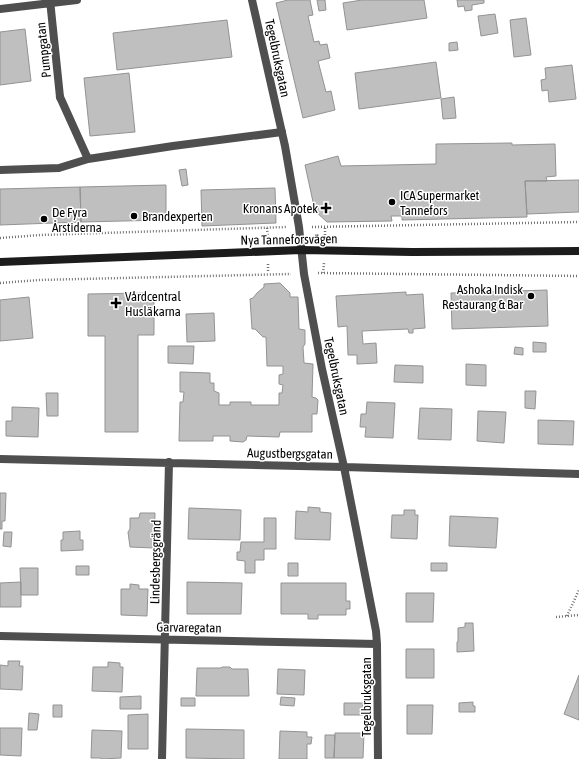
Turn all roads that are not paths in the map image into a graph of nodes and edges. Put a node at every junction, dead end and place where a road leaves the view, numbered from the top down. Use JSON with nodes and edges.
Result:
{"nodes":[{"id":1,"x":77,"y":0,"type":"edge"},
{"id":2,"x":252,"y":0,"type":"edge"},
{"id":3,"x":50,"y":2,"type":"edge"},
{"id":4,"x":0,"y":9,"type":"edge"},
{"id":5,"x":282,"y":132,"type":"junction"},
{"id":6,"x":88,"y":159,"type":"junction"},
{"id":7,"x":0,"y":170,"type":"edge"},
{"id":8,"x":301,"y":250,"type":"junction"},
{"id":9,"x":579,"y":251,"type":"edge"},
{"id":10,"x":0,"y":262,"type":"edge"},
{"id":11,"x":0,"y":459,"type":"edge"},
{"id":12,"x":169,"y":462,"type":"junction"},
{"id":13,"x":344,"y":467,"type":"junction"},
{"id":14,"x":579,"y":474,"type":"edge"},
{"id":15,"x":0,"y":636,"type":"edge"},
{"id":16,"x":165,"y":639,"type":"junction"},
{"id":17,"x":377,"y":644,"type":"junction"},
{"id":18,"x":162,"y":759,"type":"edge"},
{"id":19,"x":378,"y":759,"type":"edge"}],
"edges":[{"from":1,"to":3,"type":"street"},
{"from":2,"to":5,"type":"street","name":"Tegelbruksgatan"},
{"from":3,"to":4,"type":"street"},
{"from":3,"to":6,"type":"street","name":"Pumpgatan"},
{"from":5,"to":6,"type":"street"},
{"from":5,"to":8,"type":"street","name":"Tegelbruksgatan"},
{"from":6,"to":7,"type":"street"},
{"from":8,"to":9,"type":"main road","name":"Nya Tanneforsvägen"},
{"from":8,"to":10,"type":"main road","name":"Nya Tanneforsvägen"},
{"from":8,"to":13,"type":"street","name":"Tegelbruksgatan"},
{"from":11,"to":12,"type":"street","name":"Augustbergsgatan"},
{"from":12,"to":13,"type":"street","name":"Augustbergsgatan"},
{"from":12,"to":16,"type":"street","name":"Lindesbergsgränd"},
{"from":13,"to":14,"type":"street","name":"Augustbergsgatan"},
{"from":13,"to":17,"type":"street","name":"Tegelbruksgatan"},
{"from":15,"to":16,"type":"street","name":"Garvaregatan"},
{"from":16,"to":17,"type":"street","name":"Garvaregatan"},
{"from":16,"to":18,"type":"street","name":"Lindesbergsgränd"},
{"from":17,"to":19,"type":"street","name":"Tegelbruksgatan"}]}
